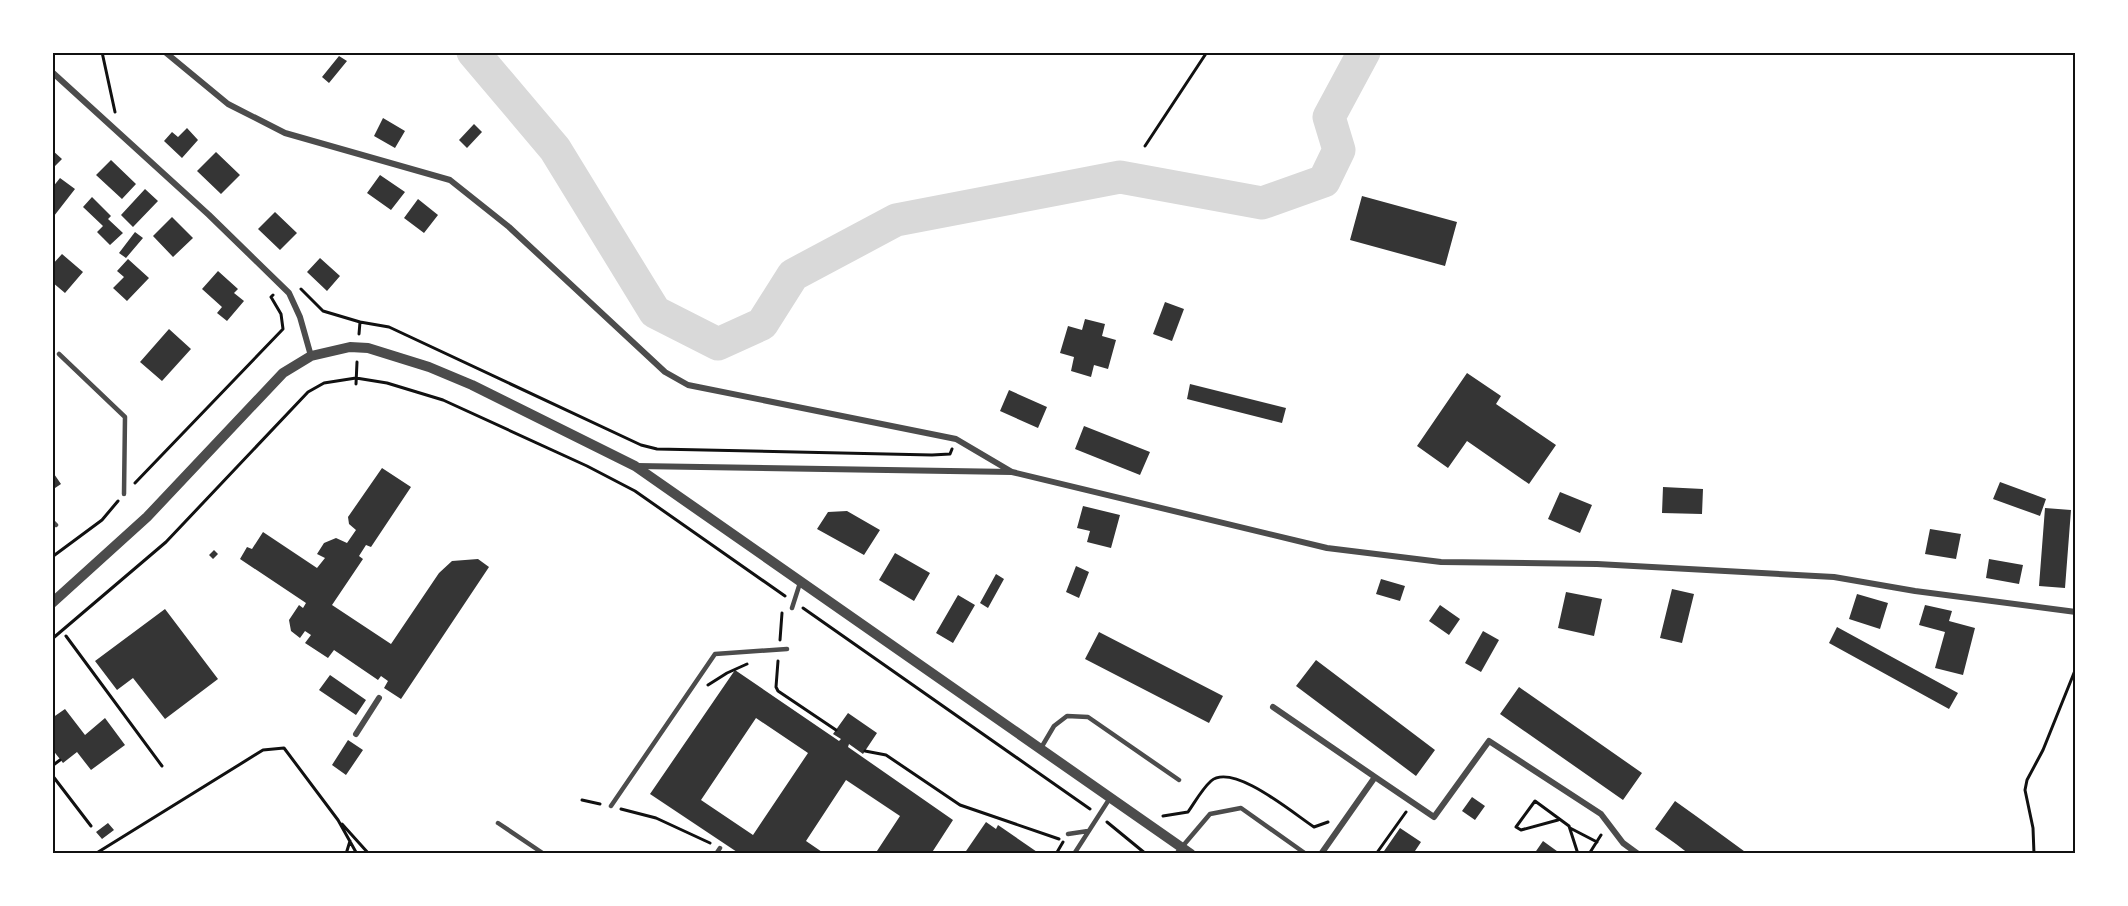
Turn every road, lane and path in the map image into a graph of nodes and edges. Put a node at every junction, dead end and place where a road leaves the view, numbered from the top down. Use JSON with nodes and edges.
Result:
{"nodes":[{"id":1,"x":102,"y":52,"type":"edge"},
{"id":2,"x":165,"y":52,"type":"edge"},
{"id":3,"x":1207,"y":52,"type":"edge"},
{"id":4,"x":52,"y":72,"type":"edge"},
{"id":5,"x":120,"y":132,"type":"junction"},
{"id":6,"x":1145,"y":146,"type":"dead end"},
{"id":7,"x":282,"y":286,"type":"junction"},
{"id":8,"x":360,"y":322,"type":"junction"},
{"id":9,"x":358,"y":346,"type":"junction"},
{"id":10,"x":58,"y":354,"type":"dead end"},
{"id":11,"x":311,"y":356,"type":"junction"},
{"id":12,"x":356,"y":378,"type":"junction"},
{"id":13,"x":356,"y":384,"type":"dead end"},
{"id":14,"x":956,"y":439,"type":"junction"},
{"id":15,"x":635,"y":466,"type":"junction"},
{"id":16,"x":1012,"y":472,"type":"junction"},
{"id":17,"x":124,"y":494,"type":"junction"},
{"id":18,"x":52,"y":557,"type":"edge"},
{"id":19,"x":76,"y":582,"type":"junction"},
{"id":20,"x":800,"y":582,"type":"junction"},
{"id":21,"x":52,"y":598,"type":"edge"},
{"id":22,"x":793,"y":601,"type":"junction"},
{"id":23,"x":52,"y":603,"type":"edge"},
{"id":24,"x":792,"y":608,"type":"dead end"},
{"id":25,"x":782,"y":609,"type":"dead end"},
{"id":26,"x":2076,"y":612,"type":"edge"},
{"id":27,"x":66,"y":636,"type":"dead end"},
{"id":28,"x":52,"y":639,"type":"edge"},
{"id":29,"x":780,"y":649,"type":"junction"},
{"id":30,"x":787,"y":649,"type":"dead end"},
{"id":31,"x":751,"y":663,"type":"dead end"},
{"id":32,"x":2076,"y":668,"type":"edge"},
{"id":33,"x":702,"y":691,"type":"dead end"},
{"id":34,"x":379,"y":698,"type":"dead end"},
{"id":35,"x":1273,"y":707,"type":"dead end"},
{"id":36,"x":836,"y":730,"type":"dead end"},
{"id":37,"x":356,"y":734,"type":"dead end"},
{"id":38,"x":1041,"y":748,"type":"junction"},
{"id":39,"x":865,"y":751,"type":"dead end"},
{"id":40,"x":60,"y":760,"type":"dead end"},
{"id":41,"x":52,"y":766,"type":"edge"},
{"id":42,"x":162,"y":766,"type":"dead end"},
{"id":43,"x":52,"y":776,"type":"edge"},
{"id":44,"x":1375,"y":777,"type":"junction"},
{"id":45,"x":1179,"y":780,"type":"dead end"},
{"id":46,"x":1112,"y":796,"type":"junction"},
{"id":47,"x":582,"y":800,"type":"dead end"},
{"id":48,"x":1413,"y":803,"type":"junction"},
{"id":49,"x":611,"y":806,"type":"junction"},
{"id":50,"x":1155,"y":812,"type":"dead end"},
{"id":51,"x":1099,"y":816,"type":"junction"},
{"id":52,"x":339,"y":820,"type":"junction"},
{"id":53,"x":1558,"y":820,"type":"junction"},
{"id":54,"x":1332,"y":821,"type":"dead end"},
{"id":55,"x":498,"y":823,"type":"dead end"},
{"id":56,"x":90,"y":825,"type":"dead end"},
{"id":57,"x":1570,"y":828,"type":"junction"},
{"id":58,"x":1088,"y":831,"type":"junction"},
{"id":59,"x":1603,"y":831,"type":"dead end"},
{"id":60,"x":1068,"y":834,"type":"dead end"},
{"id":61,"x":350,"y":841,"type":"junction"},
{"id":62,"x":1063,"y":842,"type":"dead end"},
{"id":63,"x":1597,"y":842,"type":"junction"},
{"id":64,"x":720,"y":848,"type":"joint"},
{"id":65,"x":1178,"y":850,"type":"edge"},
{"id":66,"x":95,"y":854,"type":"edge"},
{"id":67,"x":346,"y":854,"type":"edge"},
{"id":68,"x":357,"y":854,"type":"edge"},
{"id":69,"x":369,"y":854,"type":"edge"},
{"id":70,"x":544,"y":854,"type":"edge"},
{"id":71,"x":716,"y":854,"type":"edge"},
{"id":72,"x":1074,"y":854,"type":"edge"},
{"id":73,"x":1146,"y":854,"type":"edge"},
{"id":74,"x":1191,"y":854,"type":"edge"},
{"id":75,"x":1306,"y":854,"type":"edge"},
{"id":76,"x":1321,"y":854,"type":"edge"},
{"id":77,"x":1376,"y":854,"type":"edge"},
{"id":78,"x":1578,"y":854,"type":"edge"},
{"id":79,"x":1589,"y":854,"type":"edge"},
{"id":80,"x":1638,"y":854,"type":"edge"},
{"id":81,"x":2034,"y":854,"type":"edge"}],
"edges":[{"from":1,"to":5,"type":"path"},
{"from":2,"to":14,"type":"street"},
{"from":3,"to":6,"type":"path"},
{"from":4,"to":5,"type":"street"},
{"from":5,"to":7,"type":"street"},
{"from":7,"to":8,"type":"path"},
{"from":7,"to":11,"type":"street"},
{"from":7,"to":17,"type":"path"},
{"from":8,"to":9,"type":"path"},
{"from":8,"to":14,"type":"path"},
{"from":9,"to":11,"type":"street"},
{"from":9,"to":12,"type":"path"},
{"from":9,"to":15,"type":"street"},
{"from":10,"to":17,"type":"lane"},
{"from":11,"to":19,"type":"street"},
{"from":12,"to":13,"type":"path"},
{"from":12,"to":22,"type":"path"},
{"from":12,"to":28,"type":"path"},
{"from":14,"to":16,"type":"street"},
{"from":15,"to":16,"type":"street"},
{"from":15,"to":20,"type":"street"},
{"from":16,"to":26,"type":"street"},
{"from":17,"to":18,"type":"path"},
{"from":19,"to":21,"type":"street"},
{"from":19,"to":23,"type":"street"},
{"from":20,"to":22,"type":"lane"},
{"from":20,"to":38,"type":"street"},
{"from":22,"to":24,"type":"lane"},
{"from":22,"to":51,"type":"path"},
{"from":25,"to":29,"type":"path"},
{"from":27,"to":42,"type":"path"},
{"from":29,"to":30,"type":"lane"},
{"from":29,"to":36,"type":"path"},
{"from":29,"to":49,"type":"lane"},
{"from":31,"to":33,"type":"path"},
{"from":32,"to":81,"type":"path"},
{"from":34,"to":37,"type":"street"},
{"from":35,"to":44,"type":"street"},
{"from":38,"to":45,"type":"lane"},
{"from":38,"to":46,"type":"street"},
{"from":39,"to":62,"type":"path"},
{"from":40,"to":41,"type":"path"},
{"from":43,"to":56,"type":"path"},
{"from":44,"to":48,"type":"street"},
{"from":44,"to":76,"type":"street"},
{"from":46,"to":51,"type":"lane"},
{"from":46,"to":65,"type":"street"},
{"from":47,"to":49,"type":"path"},
{"from":48,"to":77,"type":"path"},
{"from":48,"to":80,"type":"street"},
{"from":49,"to":64,"type":"path"},
{"from":50,"to":54,"type":"path"},
{"from":51,"to":58,"type":"lane"},
{"from":51,"to":73,"type":"path"},
{"from":52,"to":61,"type":"path"},
{"from":52,"to":66,"type":"path"},
{"from":52,"to":69,"type":"path"},
{"from":53,"to":53,"type":"path"},
{"from":53,"to":57,"type":"path"},
{"from":55,"to":70,"type":"lane"},
{"from":57,"to":63,"type":"path"},
{"from":57,"to":78,"type":"path"},
{"from":58,"to":60,"type":"lane"},
{"from":58,"to":72,"type":"lane"},
{"from":59,"to":63,"type":"path"},
{"from":61,"to":67,"type":"path"},
{"from":61,"to":68,"type":"path"},
{"from":63,"to":79,"type":"path"},
{"from":64,"to":71,"type":"lane"},
{"from":65,"to":74,"type":"street"},
{"from":65,"to":75,"type":"lane"}]}
